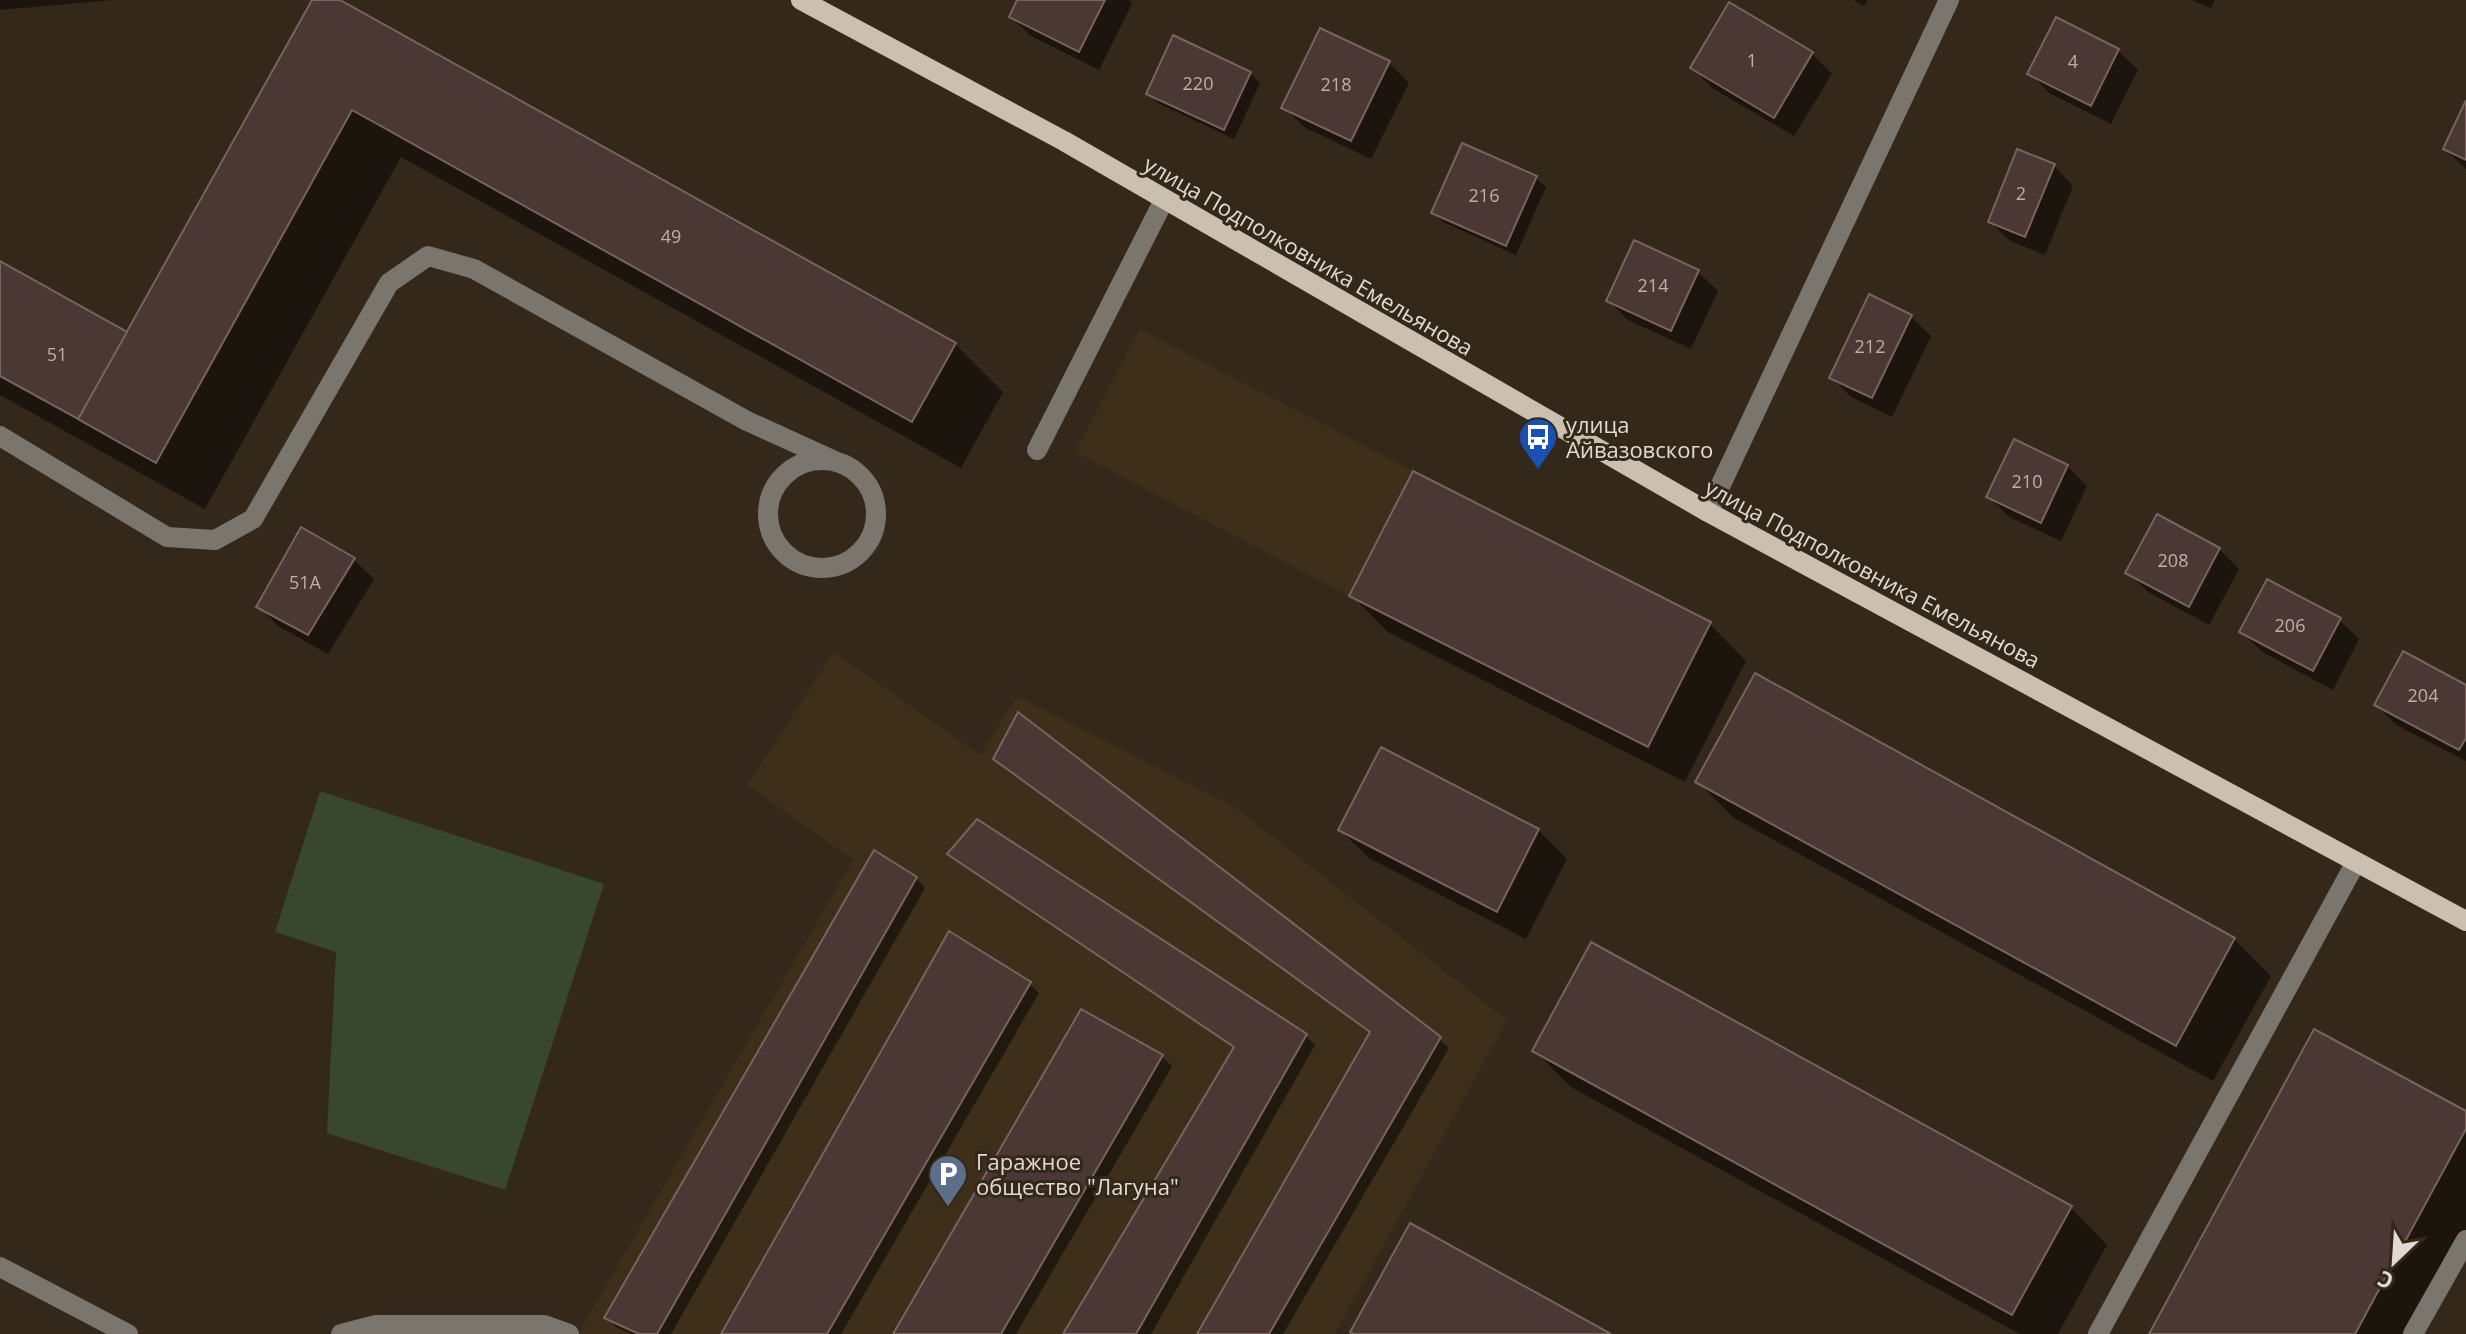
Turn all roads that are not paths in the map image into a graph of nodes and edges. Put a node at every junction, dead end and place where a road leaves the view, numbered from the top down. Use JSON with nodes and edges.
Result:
{"nodes":[{"id":1,"x":801,"y":0,"type":"edge"},
{"id":2,"x":1949,"y":0,"type":"edge"},
{"id":3,"x":1164,"y":200,"type":"junction"},
{"id":4,"x":0,"y":436,"type":"edge"},
{"id":5,"x":1037,"y":450,"type":"dead end"},
{"id":6,"x":835,"y":461,"type":"junction"},
{"id":7,"x":1708,"y":512,"type":"junction"},
{"id":8,"x":2356,"y":862,"type":"junction"},
{"id":9,"x":2466,"y":921,"type":"edge"},
{"id":10,"x":2466,"y":1240,"type":"edge"},
{"id":11,"x":0,"y":1267,"type":"edge"},
{"id":12,"x":128,"y":1334,"type":"edge"},
{"id":13,"x":341,"y":1334,"type":"edge"},
{"id":14,"x":569,"y":1334,"type":"edge"},
{"id":15,"x":2098,"y":1334,"type":"edge"},
{"id":16,"x":2413,"y":1334,"type":"edge"}],
"edges":[{"from":1,"to":3,"type":"main road","name":"улица Подполковника Емельянова"},
{"from":2,"to":7,"type":"street"},
{"from":3,"to":5,"type":"street"},
{"from":3,"to":7,"type":"main road","name":"улица Подполковника Емельянова"},
{"from":4,"to":6,"type":"street"},
{"from":6,"to":6,"type":"street"},
{"from":7,"to":8,"type":"main road","name":"улица Подполковника Емельянова"},
{"from":8,"to":9,"type":"main road","name":"улица Подполковника Емельянова"},
{"from":8,"to":15,"type":"street"},
{"from":10,"to":16,"type":"street"},
{"from":11,"to":12,"type":"street"},
{"from":13,"to":14,"type":"street"}]}
